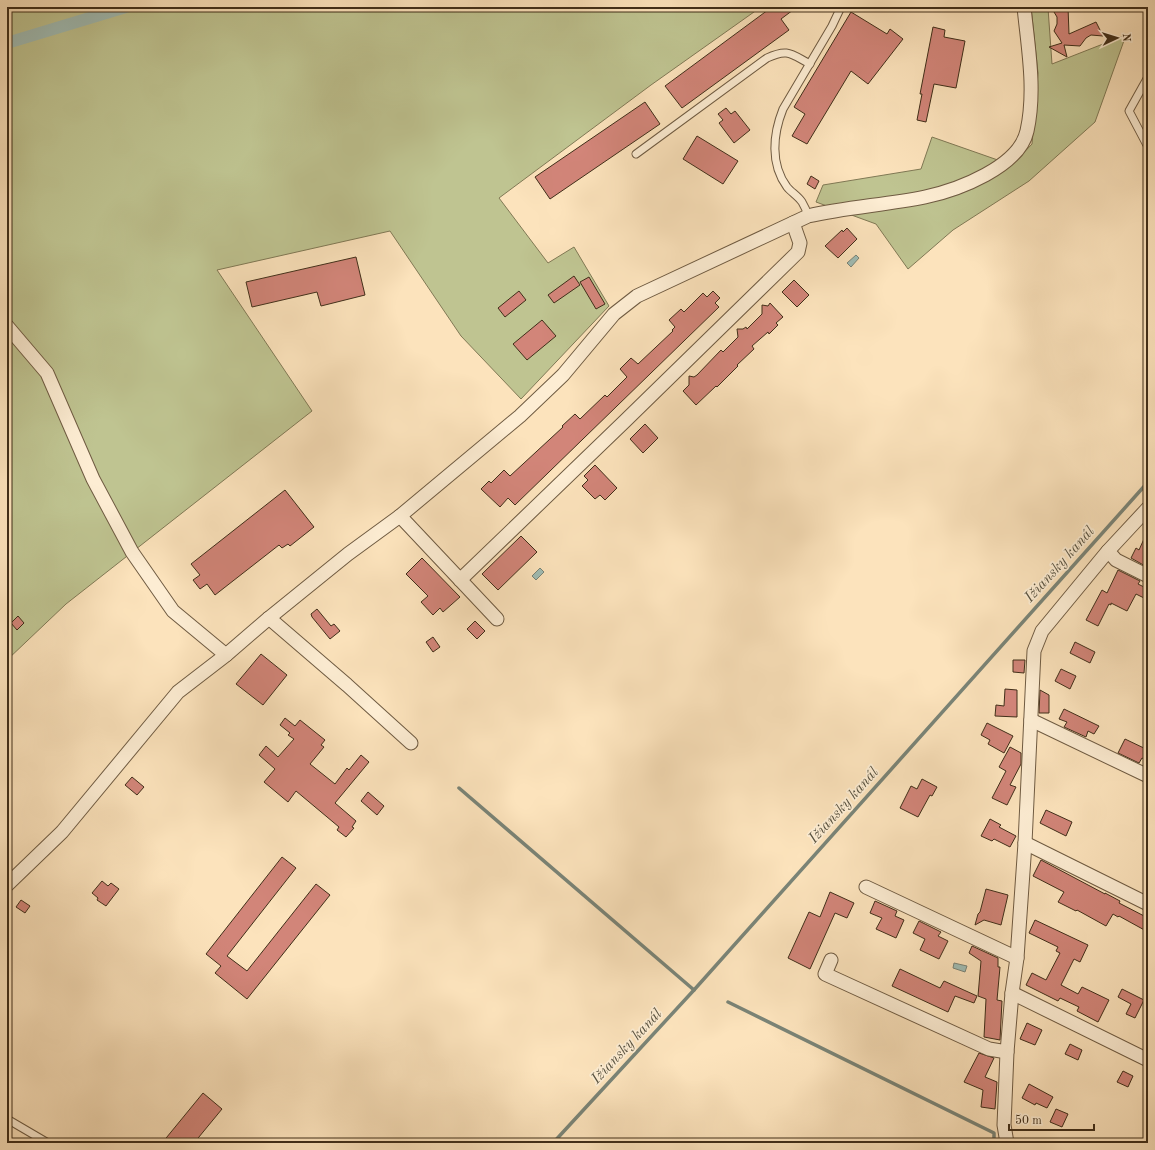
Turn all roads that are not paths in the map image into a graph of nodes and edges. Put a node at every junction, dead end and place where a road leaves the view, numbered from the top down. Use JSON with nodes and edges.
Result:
{"nodes":[{"id":1,"x":841,"y":7,"type":"edge"},
{"id":2,"x":1024,"y":7,"type":"edge"},
{"id":3,"x":810,"y":64,"type":"junction"},
{"id":4,"x":1148,"y":77,"type":"edge"},
{"id":5,"x":1148,"y":147,"type":"edge"},
{"id":6,"x":636,"y":154,"type":"dead end"},
{"id":7,"x":808,"y":216,"type":"junction"},
{"id":8,"x":793,"y":223,"type":"junction"},
{"id":9,"x":7,"y":326,"type":"edge"},
{"id":10,"x":1148,"y":508,"type":"edge"},
{"id":11,"x":400,"y":516,"type":"junction"},
{"id":12,"x":1108,"y":551,"type":"junction"},
{"id":13,"x":1148,"y":576,"type":"edge"},
{"id":14,"x":460,"y":580,"type":"junction"},
{"id":15,"x":269,"y":618,"type":"junction"},
{"id":16,"x":497,"y":619,"type":"dead end"},
{"id":17,"x":226,"y":655,"type":"junction"},
{"id":18,"x":1031,"y":720,"type":"junction"},
{"id":19,"x":411,"y":743,"type":"dead end"},
{"id":20,"x":1148,"y":776,"type":"edge"},
{"id":21,"x":1025,"y":843,"type":"junction"},
{"id":22,"x":7,"y":885,"type":"edge"},
{"id":23,"x":866,"y":887,"type":"dead end"},
{"id":24,"x":1148,"y":904,"type":"edge"},
{"id":25,"x":1017,"y":958,"type":"junction"},
{"id":26,"x":831,"y":960,"type":"dead end"},
{"id":27,"x":1012,"y":993,"type":"junction"},
{"id":28,"x":1008,"y":1052,"type":"junction"},
{"id":29,"x":1148,"y":1060,"type":"edge"},
{"id":30,"x":7,"y":1119,"type":"edge"},
{"id":31,"x":48,"y":1143,"type":"edge"},
{"id":32,"x":1007,"y":1143,"type":"edge"}],
"edges":[{"from":1,"to":3,"type":"lane"},
{"from":2,"to":7,"type":"street"},
{"from":3,"to":6,"type":"lane"},
{"from":3,"to":7,"type":"lane"},
{"from":4,"to":5,"type":"lane"},
{"from":7,"to":8,"type":"street"},
{"from":8,"to":11,"type":"street"},
{"from":8,"to":14,"type":"street"},
{"from":9,"to":17,"type":"street"},
{"from":10,"to":12,"type":"street"},
{"from":11,"to":14,"type":"street"},
{"from":11,"to":15,"type":"street"},
{"from":12,"to":13,"type":"street"},
{"from":12,"to":18,"type":"street"},
{"from":14,"to":16,"type":"street"},
{"from":15,"to":17,"type":"street"},
{"from":15,"to":19,"type":"street"},
{"from":17,"to":22,"type":"street"},
{"from":18,"to":20,"type":"street"},
{"from":18,"to":21,"type":"street"},
{"from":21,"to":24,"type":"street"},
{"from":21,"to":25,"type":"street"},
{"from":23,"to":25,"type":"street"},
{"from":25,"to":27,"type":"street"},
{"from":26,"to":28,"type":"street"},
{"from":27,"to":28,"type":"street"},
{"from":27,"to":29,"type":"street"},
{"from":28,"to":32,"type":"street"},
{"from":30,"to":31,"type":"lane"}]}
